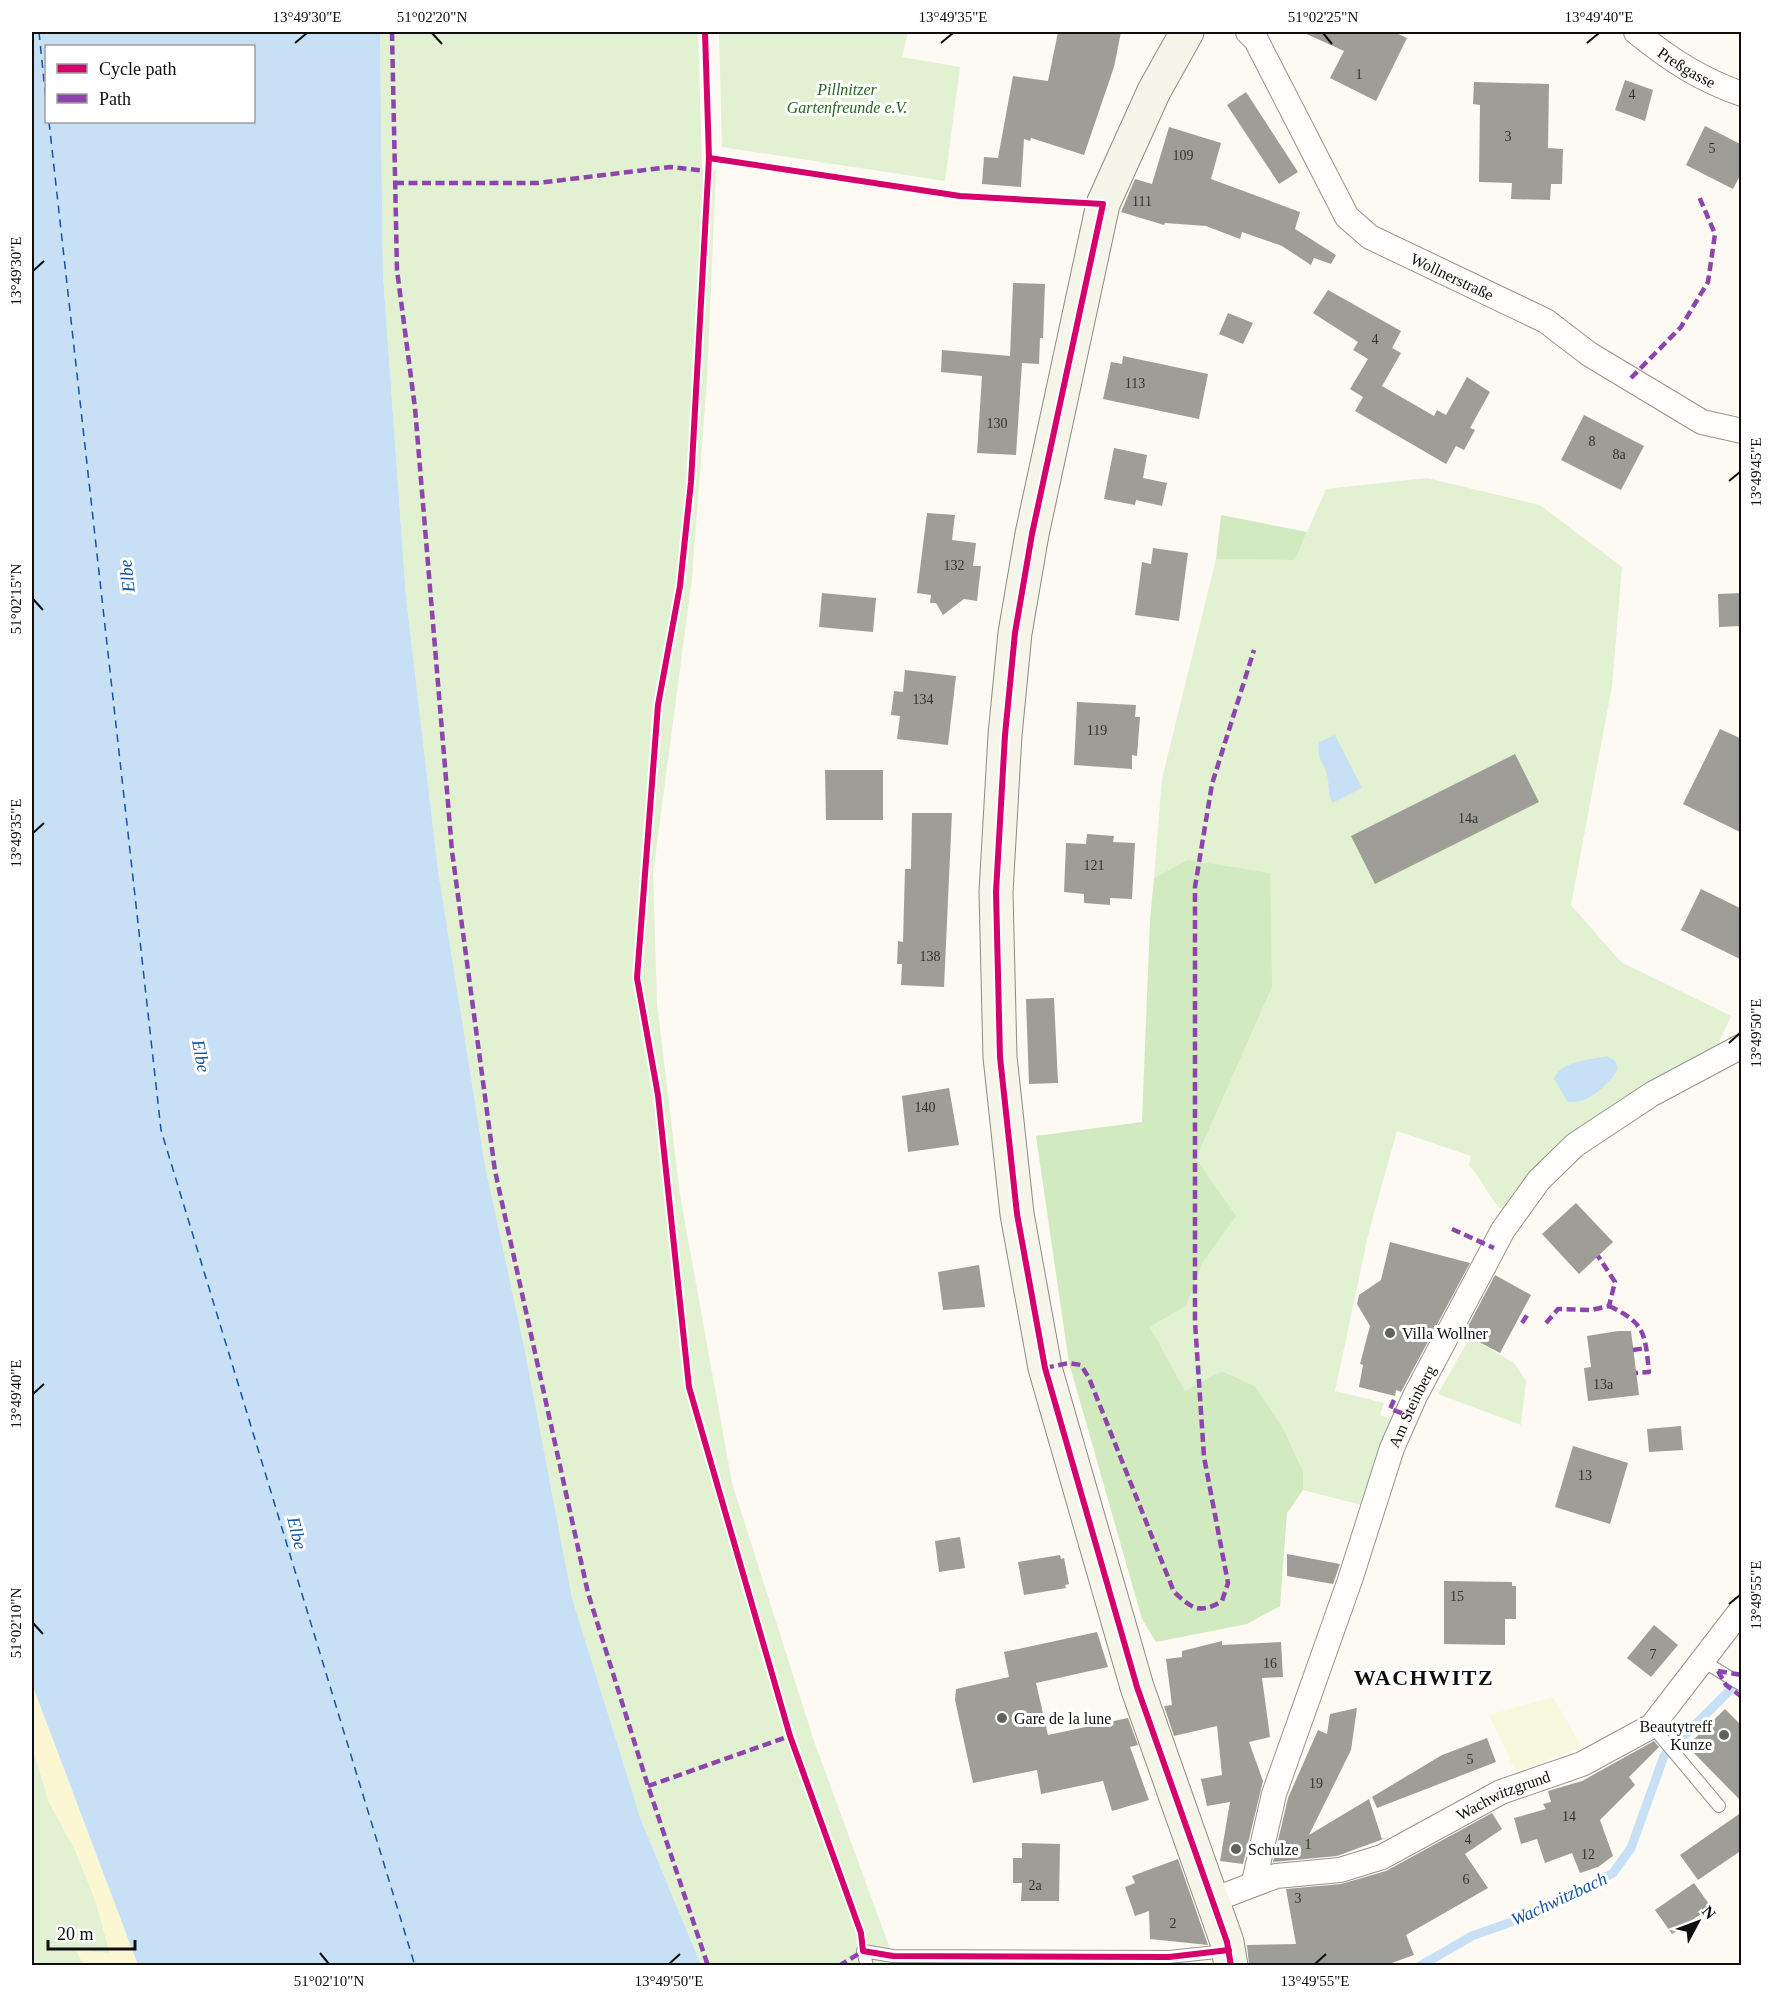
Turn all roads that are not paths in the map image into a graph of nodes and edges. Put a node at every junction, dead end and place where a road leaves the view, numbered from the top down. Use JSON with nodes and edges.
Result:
{"nodes":[{"id":1,"x":1187,"y":32,"type":"edge"},
{"id":2,"x":1248,"y":32,"type":"edge"},
{"id":3,"x":1636,"y":32,"type":"edge"},
{"id":4,"x":1742,"y":94,"type":"edge"},
{"id":5,"x":1742,"y":432,"type":"edge"},
{"id":6,"x":1742,"y":1046,"type":"edge"},
{"id":7,"x":1742,"y":1609,"type":"edge"},
{"id":8,"x":1703,"y":1661,"type":"junction"},
{"id":9,"x":1737,"y":1682,"type":"edge"},
{"id":10,"x":1658,"y":1732,"type":"junction"},
{"id":11,"x":1719,"y":1806,"type":"dead end"},
{"id":12,"x":1254,"y":1882,"type":"junction"},
{"id":13,"x":1213,"y":1900,"type":"junction"},
{"id":14,"x":1230,"y":1960,"type":"edge"},
{"id":15,"x":867,"y":1965,"type":"edge"}],
"edges":[{"from":1,"to":13,"type":"main road"},
{"from":2,"to":5,"type":"street","name":"Wollnerstraße"},
{"from":3,"to":4,"type":"street","name":"Preßgasse"},
{"from":6,"to":12,"type":"street","name":"Am Steinberg"},
{"from":7,"to":8,"type":"street","name":"Wachwitzgrund"},
{"from":8,"to":9,"type":"lane"},
{"from":8,"to":10,"type":"street","name":"Wachwitzgrund"},
{"from":10,"to":11,"type":"lane"},
{"from":10,"to":12,"type":"street","name":"Wachwitzgrund"},
{"from":12,"to":13,"type":"street","name":"Wachwitzgrund"},
{"from":13,"to":14,"type":"main road"},
{"from":14,"to":15,"type":"lane"}]}
